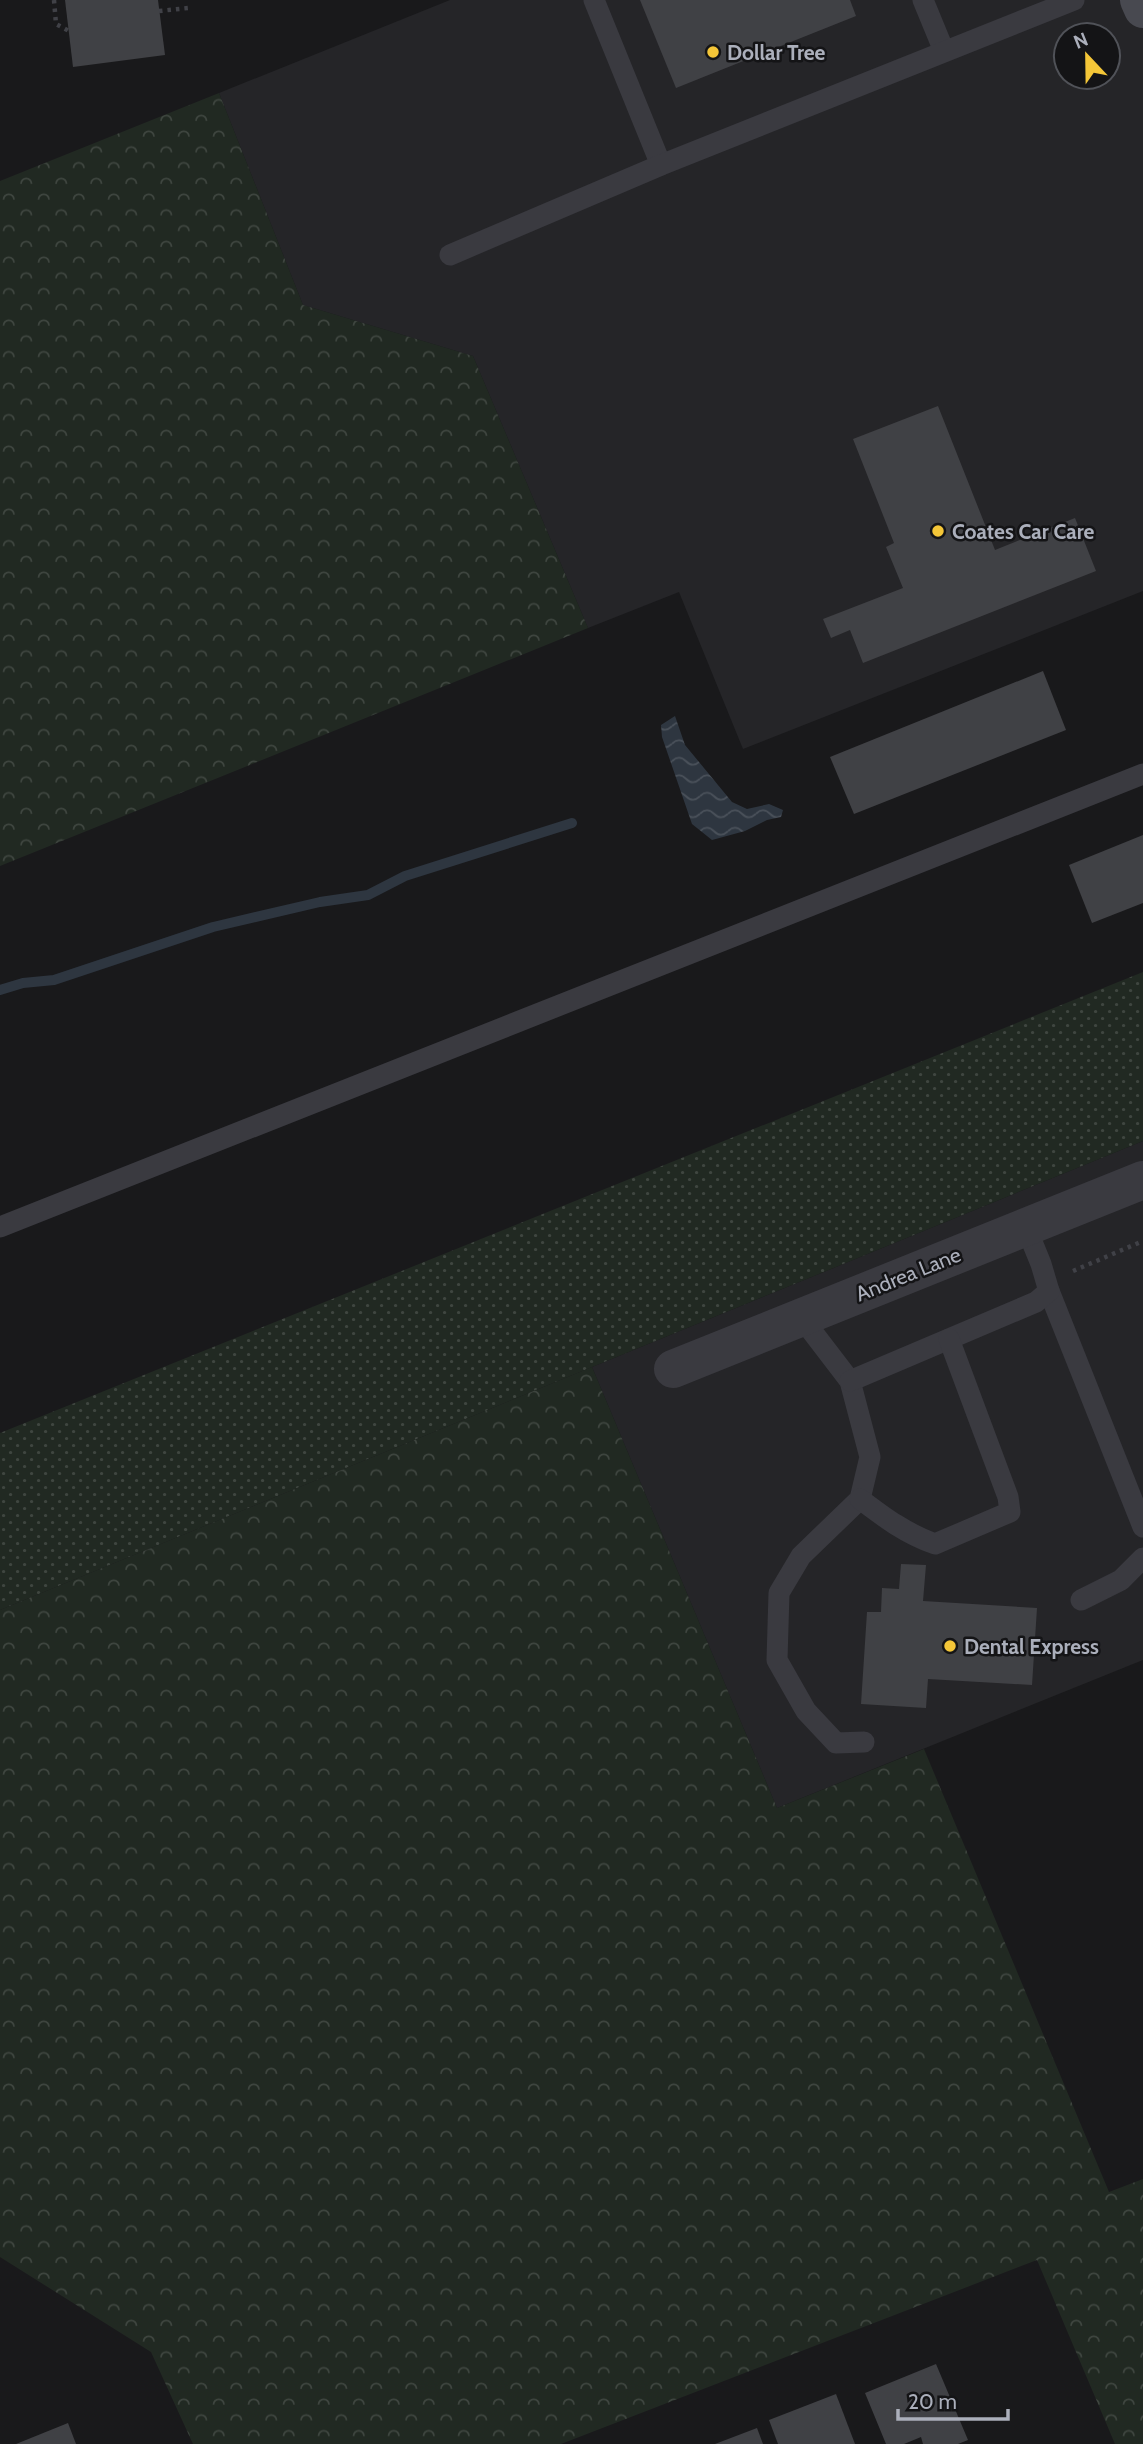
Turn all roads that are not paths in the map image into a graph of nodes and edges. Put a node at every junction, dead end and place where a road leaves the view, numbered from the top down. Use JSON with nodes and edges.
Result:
{"nodes":[{"id":1,"x":594,"y":0,"type":"edge"},
{"id":2,"x":923,"y":0,"type":"edge"},
{"id":3,"x":1074,"y":0,"type":"edge"},
{"id":4,"x":1139,"y":0,"type":"edge"},
{"id":5,"x":1143,"y":9,"type":"edge"},
{"id":6,"x":943,"y":51,"type":"junction"},
{"id":7,"x":661,"y":165,"type":"junction"},
{"id":8,"x":450,"y":254,"type":"dead end"},
{"id":9,"x":1143,"y":774,"type":"edge"},
{"id":10,"x":1143,"y":1181,"type":"edge"},
{"id":11,"x":0,"y":1227,"type":"edge"},
{"id":12,"x":1026,"y":1227,"type":"junction"},
{"id":13,"x":1047,"y":1286,"type":"junction"},
{"id":14,"x":801,"y":1317,"type":"junction"},
{"id":15,"x":949,"y":1339,"type":"junction"},
{"id":16,"x":673,"y":1369,"type":"dead end"},
{"id":17,"x":850,"y":1381,"type":"junction"},
{"id":18,"x":860,"y":1499,"type":"junction"},
{"id":19,"x":1143,"y":1527,"type":"edge"},
{"id":20,"x":1143,"y":1558,"type":"edge"},
{"id":21,"x":1080,"y":1600,"type":"dead end"},
{"id":22,"x":864,"y":1742,"type":"dead end"}],
"edges":[{"from":1,"to":7,"type":"lane"},
{"from":2,"to":6,"type":"lane"},
{"from":3,"to":6,"type":"lane"},
{"from":4,"to":5,"type":"main road"},
{"from":6,"to":7,"type":"lane"},
{"from":7,"to":8,"type":"lane"},
{"from":9,"to":11,"type":"lane"},
{"from":10,"to":12,"type":"street","name":"Andrea Lane"},
{"from":12,"to":13,"type":"lane"},
{"from":12,"to":14,"type":"street","name":"Andrea Lane"},
{"from":13,"to":15,"type":"lane"},
{"from":13,"to":19,"type":"lane"},
{"from":14,"to":16,"type":"street","name":"Andrea Lane"},
{"from":14,"to":17,"type":"lane"},
{"from":15,"to":17,"type":"lane"},
{"from":15,"to":18,"type":"lane"},
{"from":17,"to":18,"type":"lane"},
{"from":18,"to":22,"type":"lane"},
{"from":20,"to":21,"type":"lane"}]}
